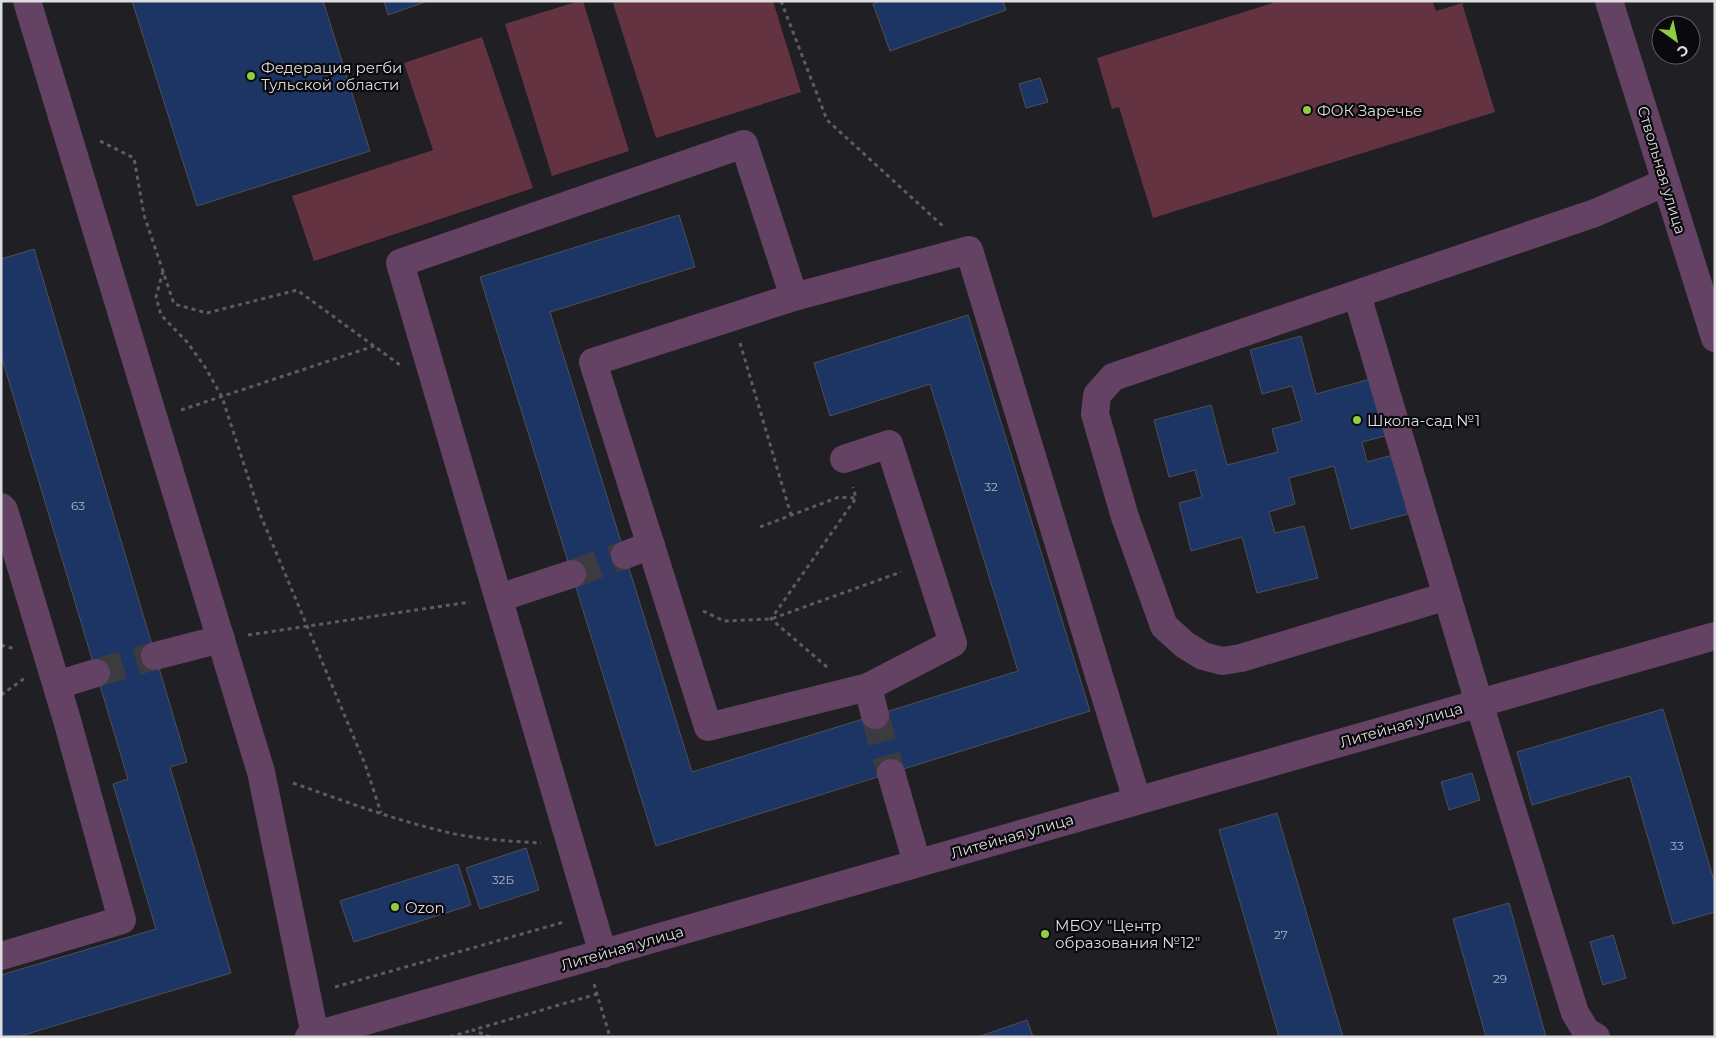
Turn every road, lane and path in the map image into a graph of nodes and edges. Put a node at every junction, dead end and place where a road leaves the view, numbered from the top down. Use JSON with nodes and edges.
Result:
{"nodes":[{"id":1,"x":27,"y":1,"type":"edge"},
{"id":2,"x":781,"y":1,"type":"edge"},
{"id":3,"x":1609,"y":1,"type":"edge"},
{"id":4,"x":64,"y":124,"type":"junction"},
{"id":5,"x":1666,"y":182,"type":"junction"},
{"id":6,"x":969,"y":250,"type":"junction"},
{"id":7,"x":163,"y":271,"type":"junction"},
{"id":8,"x":1356,"y":295,"type":"junction"},
{"id":9,"x":794,"y":296,"type":"junction"},
{"id":10,"x":732,"y":316,"type":"junction"},
{"id":11,"x":1715,"y":338,"type":"edge"},
{"id":12,"x":375,"y":346,"type":"junction"},
{"id":13,"x":438,"y":393,"type":"junction"},
{"id":14,"x":222,"y":397,"type":"junction"},
{"id":15,"x":154,"y":419,"type":"junction"},
{"id":16,"x":844,"y":459,"type":"joint"},
{"id":17,"x":856,"y":498,"type":"junction"},
{"id":18,"x":1,"y":507,"type":"edge"},
{"id":19,"x":791,"y":515,"type":"junction"},
{"id":20,"x":760,"y":527,"type":"dead end"},
{"id":21,"x":651,"y":546,"type":"junction"},
{"id":22,"x":625,"y":555,"type":"tunnel mouth"},
{"id":23,"x":927,"y":562,"type":"junction"},
{"id":24,"x":572,"y":574,"type":"tunnel mouth"},
{"id":25,"x":666,"y":593,"type":"junction"},
{"id":26,"x":1447,"y":596,"type":"junction"},
{"id":27,"x":499,"y":598,"type":"junction"},
{"id":28,"x":771,"y":619,"type":"junction"},
{"id":29,"x":307,"y":626,"type":"junction"},
{"id":30,"x":1715,"y":636,"type":"edge"},
{"id":31,"x":221,"y":639,"type":"junction"},
{"id":32,"x":155,"y":656,"type":"tunnel mouth"},
{"id":33,"x":828,"y":668,"type":"dead end"},
{"id":34,"x":96,"y":673,"type":"tunnel mouth"},
{"id":35,"x":57,"y":685,"type":"junction"},
{"id":36,"x":868,"y":687,"type":"junction"},
{"id":37,"x":1479,"y":703,"type":"junction"},
{"id":38,"x":875,"y":715,"type":"tunnel mouth"},
{"id":39,"x":261,"y":772,"type":"junction"},
{"id":40,"x":891,"y":773,"type":"tunnel mouth"},
{"id":41,"x":1138,"y":800,"type":"junction"},
{"id":42,"x":381,"y":814,"type":"junction"},
{"id":43,"x":571,"y":845,"type":"junction"},
{"id":44,"x":917,"y":863,"type":"junction"},
{"id":45,"x":592,"y":914,"type":"junction"},
{"id":46,"x":603,"y":954,"type":"junction"},
{"id":47,"x":1,"y":956,"type":"edge"},
{"id":48,"x":597,"y":994,"type":"dead end"},
{"id":49,"x":306,"y":995,"type":"junction"},
{"id":50,"x":473,"y":1030,"type":"junction"},
{"id":51,"x":312,"y":1036,"type":"edge"},
{"id":52,"x":450,"y":1037,"type":"edge"},
{"id":53,"x":490,"y":1037,"type":"edge"},
{"id":54,"x":1596,"y":1037,"type":"edge"}],
"edges":[{"from":1,"to":4,"type":"street"},
{"from":2,"to":6,"type":"path"},
{"from":3,"to":5,"type":"street","name":"Ствольная улица"},
{"from":4,"to":7,"type":"path"},
{"from":4,"to":15,"type":"street"},
{"from":5,"to":8,"type":"street"},
{"from":5,"to":11,"type":"street","name":"Ствольная улица"},
{"from":6,"to":9,"type":"street"},
{"from":6,"to":41,"type":"street"},
{"from":7,"to":12,"type":"path"},
{"from":7,"to":14,"type":"path"},
{"from":8,"to":26,"type":"street"},
{"from":8,"to":26,"type":"street"},
{"from":9,"to":10,"type":"street"},
{"from":9,"to":13,"type":"street"},
{"from":10,"to":19,"type":"path"},
{"from":10,"to":21,"type":"street"},
{"from":12,"to":13,"type":"path"},
{"from":12,"to":14,"type":"path"},
{"from":13,"to":27,"type":"street"},
{"from":14,"to":15,"type":"path"},
{"from":14,"to":29,"type":"path"},
{"from":15,"to":31,"type":"street"},
{"from":16,"to":17,"type":"path"},
{"from":16,"to":23,"type":"street"},
{"from":17,"to":19,"type":"path"},
{"from":17,"to":28,"type":"path"},
{"from":18,"to":35,"type":"street"},
{"from":19,"to":20,"type":"path"},
{"from":21,"to":22,"type":"street"},
{"from":21,"to":25,"type":"street"},
{"from":23,"to":28,"type":"path"},
{"from":23,"to":36,"type":"street"},
{"from":24,"to":27,"type":"street"},
{"from":25,"to":28,"type":"path"},
{"from":25,"to":36,"type":"street"},
{"from":26,"to":37,"type":"street"},
{"from":27,"to":29,"type":"path"},
{"from":27,"to":43,"type":"street"},
{"from":28,"to":33,"type":"path"},
{"from":29,"to":31,"type":"path"},
{"from":29,"to":42,"type":"path"},
{"from":30,"to":37,"type":"street","name":"Литейная улица"},
{"from":31,"to":32,"type":"street"},
{"from":31,"to":39,"type":"street"},
{"from":34,"to":35,"type":"street"},
{"from":35,"to":47,"type":"street"},
{"from":36,"to":38,"type":"street"},
{"from":37,"to":41,"type":"street","name":"Литейная улица"},
{"from":37,"to":54,"type":"street"},
{"from":39,"to":42,"type":"path"},
{"from":39,"to":49,"type":"street"},
{"from":40,"to":44,"type":"street"},
{"from":41,"to":44,"type":"street","name":"Литейная улица"},
{"from":42,"to":43,"type":"path"},
{"from":43,"to":45,"type":"street"},
{"from":44,"to":46,"type":"street","name":"Литейная улица"},
{"from":45,"to":46,"type":"street"},
{"from":45,"to":49,"type":"path"},
{"from":46,"to":51,"type":"street","name":"Литейная улица"},
{"from":48,"to":50,"type":"path"},
{"from":49,"to":51,"type":"street"},
{"from":50,"to":52,"type":"path"},
{"from":50,"to":53,"type":"path"}]}
